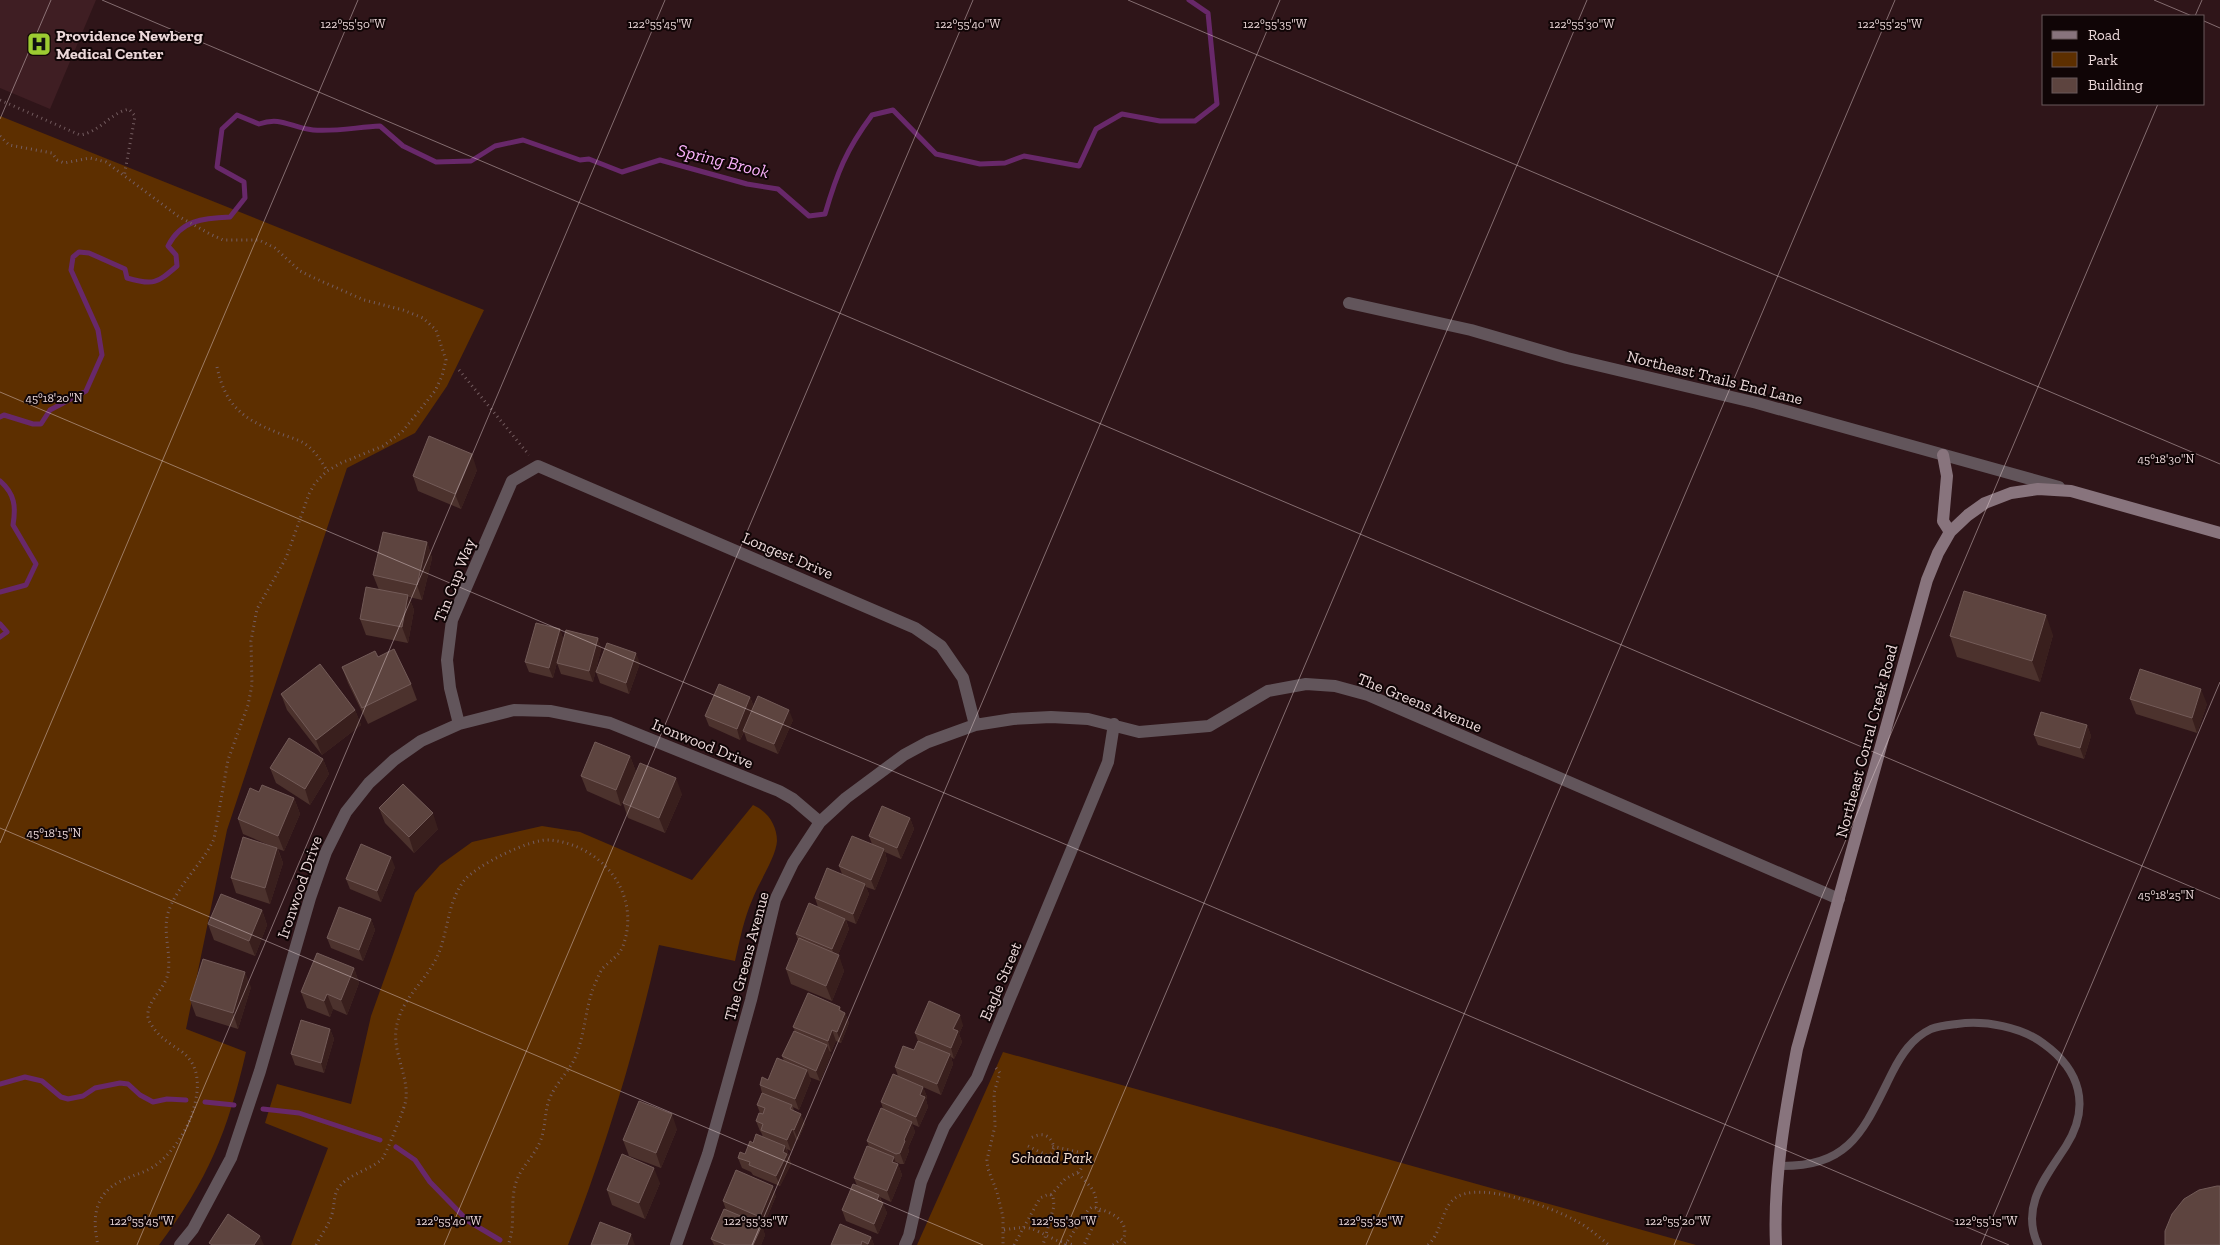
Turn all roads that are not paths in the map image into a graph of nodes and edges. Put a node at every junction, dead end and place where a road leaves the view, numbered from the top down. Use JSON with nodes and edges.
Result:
{"nodes":[{"id":1,"x":1349,"y":304,"type":"dead end"},
{"id":2,"x":1943,"y":455,"type":"junction"},
{"id":3,"x":538,"y":466,"type":"joint"},
{"id":4,"x":2071,"y":491,"type":"junction"},
{"id":5,"x":1950,"y":532,"type":"junction"},
{"id":6,"x":2220,"y":533,"type":"edge"},
{"id":7,"x":459,"y":724,"type":"junction"},
{"id":8,"x":1114,"y":724,"type":"junction"},
{"id":9,"x":975,"y":725,"type":"junction"},
{"id":10,"x":820,"y":822,"type":"junction"},
{"id":11,"x":1839,"y":899,"type":"junction"},
{"id":12,"x":1779,"y":1166,"type":"junction"},
{"id":13,"x":180,"y":1245,"type":"edge"},
{"id":14,"x":676,"y":1245,"type":"edge"},
{"id":15,"x":905,"y":1245,"type":"edge"},
{"id":16,"x":1776,"y":1245,"type":"edge"},
{"id":17,"x":2038,"y":1245,"type":"edge"}],
"edges":[{"from":1,"to":2,"type":"street","name":"Northeast Trails End Lane"},
{"from":2,"to":4,"type":"street","name":"Northeast Trails End Lane"},
{"from":2,"to":5,"type":"street"},
{"from":3,"to":7,"type":"street","name":"Tin Cup Way"},
{"from":3,"to":9,"type":"street","name":"Longest Drive"},
{"from":4,"to":5,"type":"street","name":"Northeast Corral Creek Road"},
{"from":4,"to":6,"type":"street","name":"Northeast Corral Creek Road"},
{"from":5,"to":11,"type":"street","name":"Northeast Corral Creek Road"},
{"from":7,"to":10,"type":"street","name":"Ironwood Drive"},
{"from":7,"to":13,"type":"street","name":"Ironwood Drive"},
{"from":8,"to":9,"type":"street","name":"The Greens Avenue"},
{"from":8,"to":11,"type":"street","name":"The Greens Avenue"},
{"from":8,"to":15,"type":"street","name":"Eagle Street"},
{"from":9,"to":10,"type":"street","name":"The Greens Avenue"},
{"from":10,"to":14,"type":"street","name":"The Greens Avenue"},
{"from":11,"to":12,"type":"street","name":"Northeast Corral Creek Road"},
{"from":12,"to":16,"type":"street","name":"Northeast Corral Creek Road"},
{"from":12,"to":17,"type":"lane"}]}
